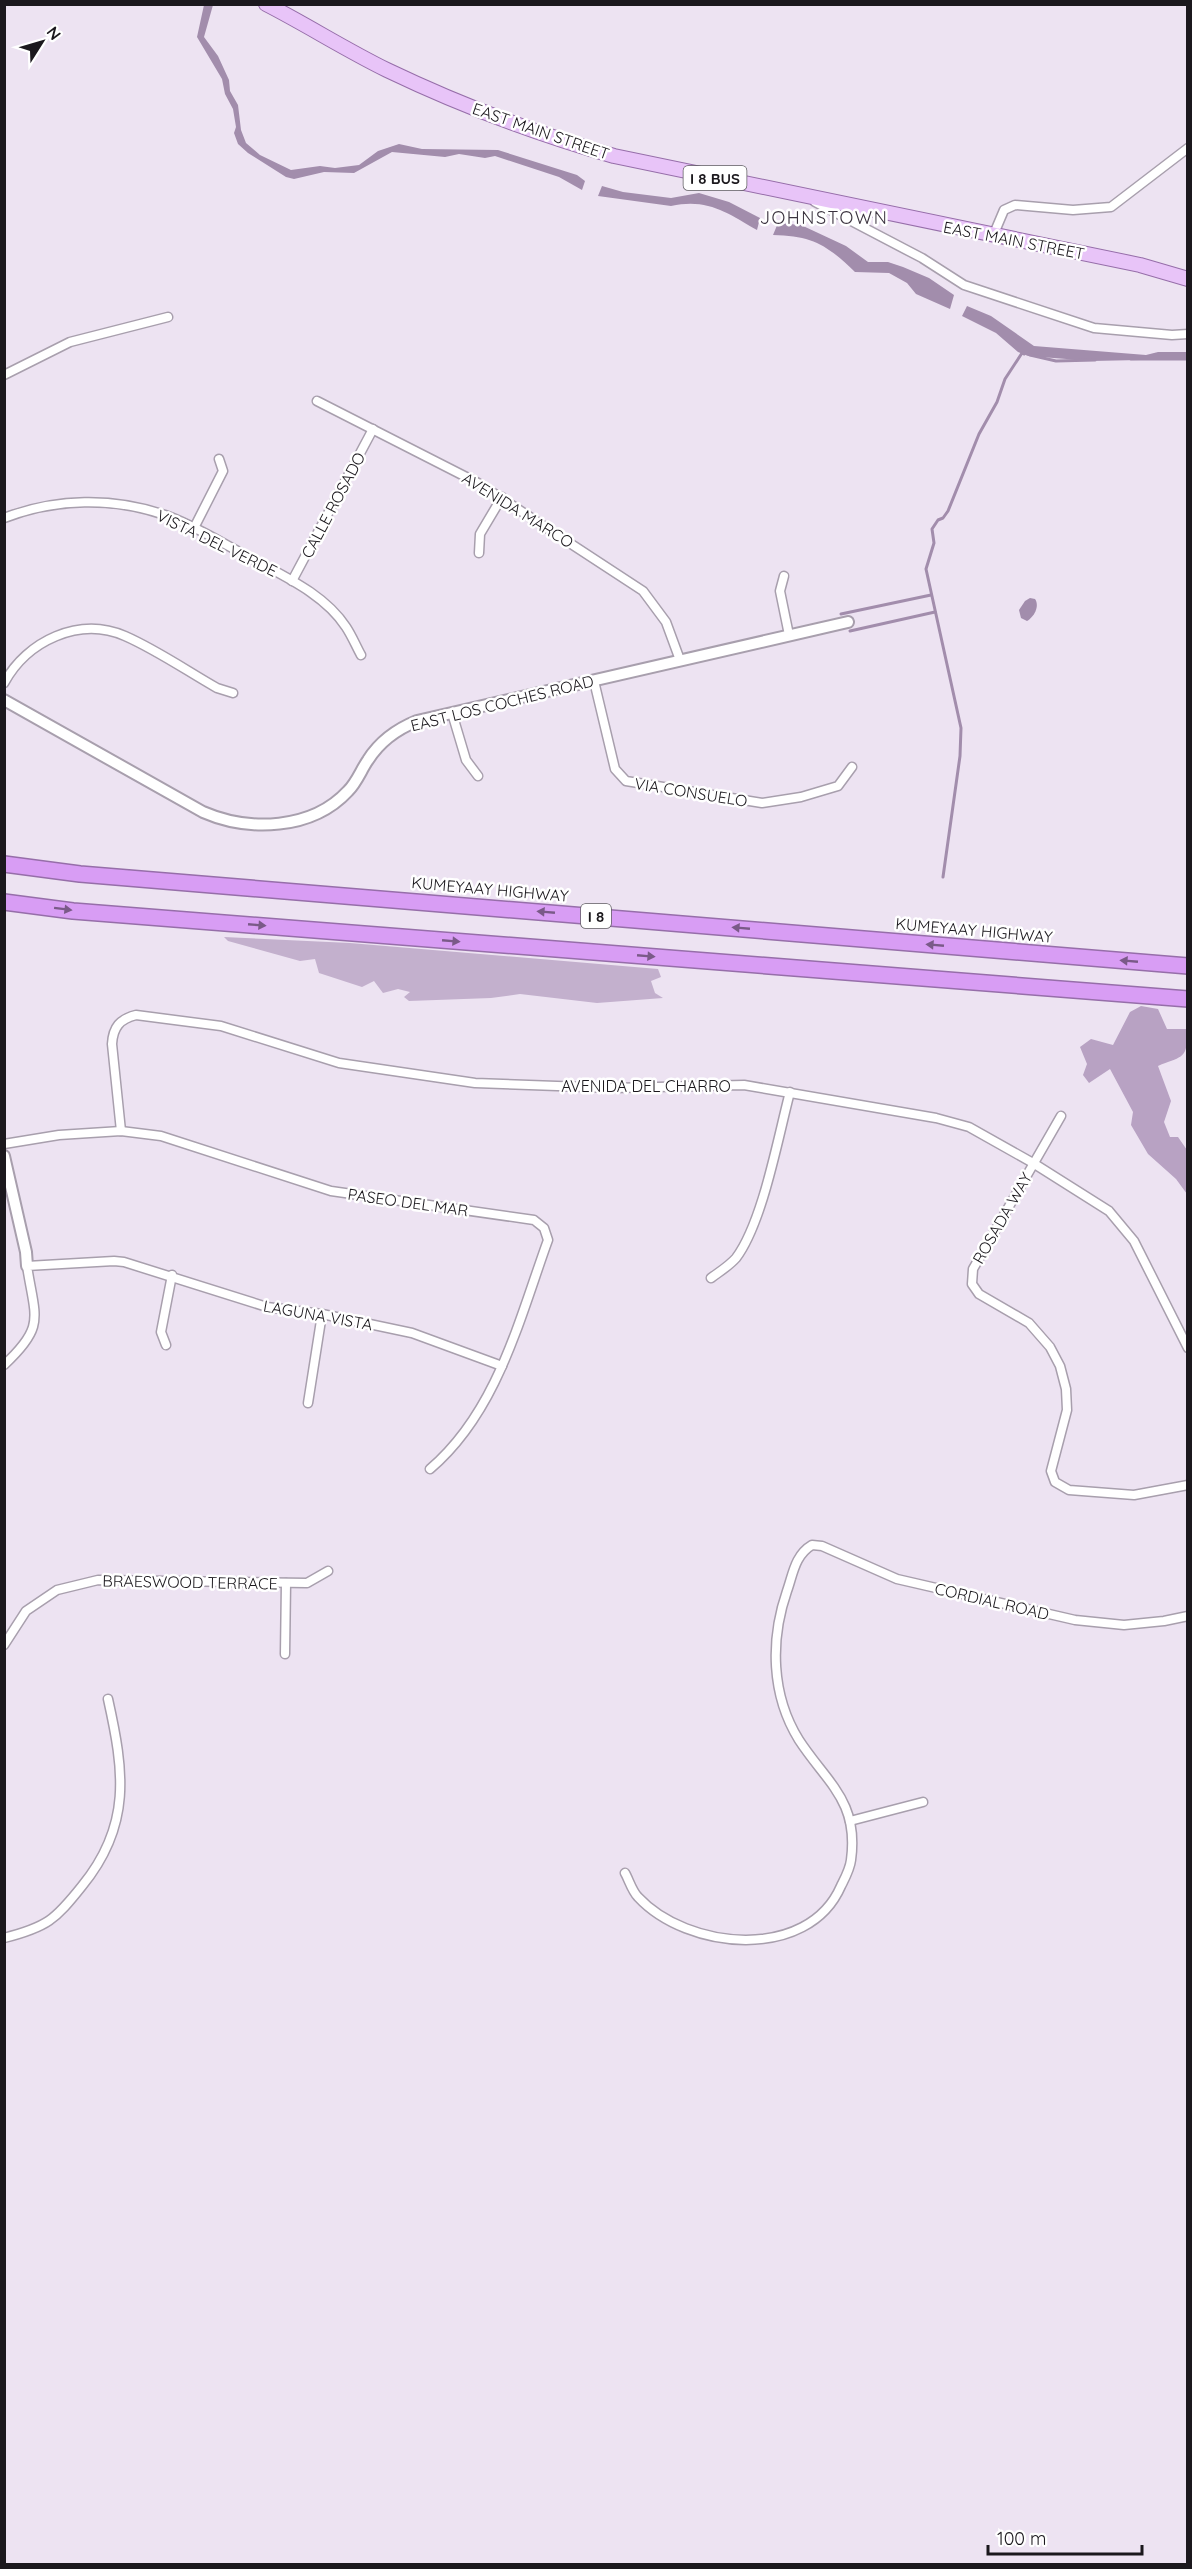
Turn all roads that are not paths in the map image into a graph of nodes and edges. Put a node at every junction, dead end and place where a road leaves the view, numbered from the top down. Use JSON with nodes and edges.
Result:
{"nodes":[{"id":1,"x":266,"y":4,"type":"edge"},
{"id":2,"x":1188,"y":148,"type":"edge"},
{"id":3,"x":804,"y":196,"type":"junction"},
{"id":4,"x":993,"y":236,"type":"junction"},
{"id":5,"x":1188,"y":279,"type":"edge"},
{"id":6,"x":168,"y":317,"type":"dead end"},
{"id":7,"x":1188,"y":334,"type":"edge"},
{"id":8,"x":4,"y":375,"type":"edge"},
{"id":9,"x":317,"y":401,"type":"dead end"},
{"id":10,"x":373,"y":429,"type":"junction"},
{"id":11,"x":219,"y":459,"type":"dead end"},
{"id":12,"x":502,"y":497,"type":"junction"},
{"id":13,"x":4,"y":518,"type":"edge"},
{"id":14,"x":194,"y":528,"type":"junction"},
{"id":15,"x":479,"y":553,"type":"dead end"},
{"id":16,"x":784,"y":576,"type":"dead end"},
{"id":17,"x":292,"y":581,"type":"junction"},
{"id":18,"x":848,"y":622,"type":"dead end"},
{"id":19,"x":789,"y":635,"type":"junction"},
{"id":20,"x":361,"y":656,"type":"dead end"},
{"id":21,"x":680,"y":660,"type":"junction"},
{"id":22,"x":594,"y":681,"type":"junction"},
{"id":23,"x":4,"y":683,"type":"edge"},
{"id":24,"x":233,"y":693,"type":"dead end"},
{"id":25,"x":4,"y":700,"type":"edge"},
{"id":26,"x":452,"y":713,"type":"junction"},
{"id":27,"x":852,"y":767,"type":"dead end"},
{"id":28,"x":478,"y":776,"type":"dead end"},
{"id":29,"x":4,"y":864,"type":"edge"},
{"id":30,"x":4,"y":902,"type":"edge"},
{"id":31,"x":1188,"y":966,"type":"edge"},
{"id":32,"x":1188,"y":999,"type":"edge"},
{"id":33,"x":790,"y":1092,"type":"junction"},
{"id":34,"x":1061,"y":1116,"type":"dead end"},
{"id":35,"x":121,"y":1131,"type":"junction"},
{"id":36,"x":4,"y":1144,"type":"edge"},
{"id":37,"x":4,"y":1156,"type":"edge"},
{"id":38,"x":1033,"y":1163,"type":"junction"},
{"id":39,"x":27,"y":1266,"type":"junction"},
{"id":40,"x":172,"y":1275,"type":"junction"},
{"id":41,"x":711,"y":1278,"type":"dead end"},
{"id":42,"x":322,"y":1314,"type":"junction"},
{"id":43,"x":166,"y":1345,"type":"dead end"},
{"id":44,"x":1188,"y":1348,"type":"edge"},
{"id":45,"x":4,"y":1365,"type":"edge"},
{"id":46,"x":502,"y":1366,"type":"junction"},
{"id":47,"x":308,"y":1403,"type":"dead end"},
{"id":48,"x":430,"y":1469,"type":"dead end"},
{"id":49,"x":1188,"y":1485,"type":"edge"},
{"id":50,"x":328,"y":1571,"type":"dead end"},
{"id":51,"x":286,"y":1583,"type":"junction"},
{"id":52,"x":1188,"y":1616,"type":"edge"},
{"id":53,"x":4,"y":1645,"type":"edge"},
{"id":54,"x":285,"y":1654,"type":"dead end"},
{"id":55,"x":108,"y":1699,"type":"dead end"},
{"id":56,"x":923,"y":1802,"type":"dead end"},
{"id":57,"x":850,"y":1821,"type":"junction"},
{"id":58,"x":625,"y":1873,"type":"dead end"},
{"id":59,"x":4,"y":1938,"type":"edge"}],
"edges":[{"from":1,"to":3,"type":"main road","name":"EAST MAIN STREET","number":"I 8 BUS"},
{"from":2,"to":4,"type":"street"},
{"from":3,"to":4,"type":"main road","name":"EAST MAIN STREET","number":"I 8 BUS"},
{"from":3,"to":7,"type":"street"},
{"from":4,"to":5,"type":"main road","name":"EAST MAIN STREET","number":"I 8 BUS"},
{"from":6,"to":8,"type":"street"},
{"from":9,"to":10,"type":"street","name":"AVENIDA MARCO"},
{"from":10,"to":12,"type":"street","name":"AVENIDA MARCO"},
{"from":10,"to":17,"type":"street","name":"CALLE ROSADO"},
{"from":11,"to":14,"type":"street"},
{"from":12,"to":15,"type":"street"},
{"from":12,"to":21,"type":"street","name":"AVENIDA MARCO"},
{"from":13,"to":14,"type":"street","name":"VISTA DEL VERDE"},
{"from":14,"to":17,"type":"street","name":"VISTA DEL VERDE"},
{"from":16,"to":19,"type":"street"},
{"from":17,"to":20,"type":"street","name":"VISTA DEL VERDE"},
{"from":18,"to":19,"type":"street","name":"EAST LOS COCHES ROAD"},
{"from":19,"to":21,"type":"street","name":"EAST LOS COCHES ROAD"},
{"from":21,"to":22,"type":"street","name":"EAST LOS COCHES ROAD"},
{"from":22,"to":26,"type":"street","name":"EAST LOS COCHES ROAD"},
{"from":22,"to":27,"type":"street","name":"VIA CONSUELO"},
{"from":23,"to":24,"type":"street"},
{"from":25,"to":26,"type":"street","name":"EAST LOS COCHES ROAD"},
{"from":26,"to":28,"type":"street"},
{"from":31,"to":29,"type":"highway","name":"KUMEYAAY HIGHWAY","number":"I 8","one_way":true},
{"from":30,"to":32,"type":"highway","number":"I 8","one_way":true},
{"from":33,"to":35,"type":"street","name":"AVENIDA DEL CHARRO"},
{"from":33,"to":38,"type":"street","name":"AVENIDA DEL CHARRO"},
{"from":33,"to":41,"type":"street"},
{"from":34,"to":38,"type":"street"},
{"from":35,"to":36,"type":"street","name":"PASEO DEL MAR"},
{"from":35,"to":46,"type":"street","name":"PASEO DEL MAR"},
{"from":37,"to":39,"type":"street"},
{"from":38,"to":44,"type":"street","name":"AVENIDA DEL CHARRO"},
{"from":38,"to":49,"type":"street","name":"ROSADA WAY"},
{"from":39,"to":40,"type":"street","name":"LAGUNA VISTA"},
{"from":39,"to":45,"type":"street"},
{"from":40,"to":42,"type":"street","name":"LAGUNA VISTA"},
{"from":40,"to":43,"type":"street"},
{"from":42,"to":46,"type":"street","name":"LAGUNA VISTA"},
{"from":42,"to":47,"type":"street"},
{"from":46,"to":48,"type":"street","name":"PASEO DEL MAR"},
{"from":50,"to":51,"type":"street","name":"BRAESWOOD TERRACE"},
{"from":51,"to":53,"type":"street","name":"BRAESWOOD TERRACE"},
{"from":51,"to":54,"type":"street"},
{"from":52,"to":57,"type":"street","name":"CORDIAL ROAD"},
{"from":55,"to":59,"type":"street"},
{"from":56,"to":57,"type":"street"},
{"from":57,"to":58,"type":"street"}]}
